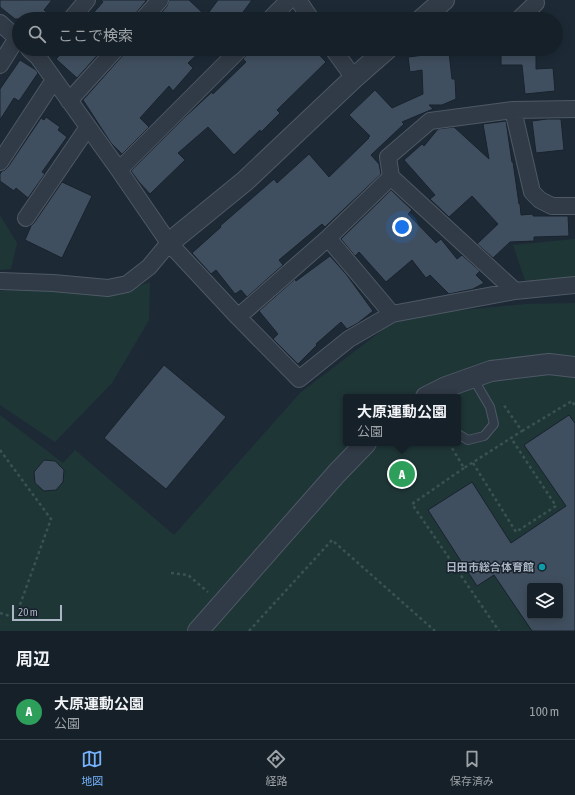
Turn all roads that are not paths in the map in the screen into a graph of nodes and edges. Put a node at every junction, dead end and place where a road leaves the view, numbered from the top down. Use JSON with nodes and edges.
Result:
{"nodes":[{"id":1,"x":87,"y":0,"type":"edge"},
{"id":2,"x":160,"y":0,"type":"edge"},
{"id":3,"x":289,"y":0,"type":"edge"},
{"id":4,"x":298,"y":0,"type":"edge"},
{"id":5,"x":444,"y":0,"type":"edge"},
{"id":6,"x":536,"y":3,"type":"dead end"},
{"id":7,"x":77,"y":12,"type":"edge"},
{"id":8,"x":149,"y":12,"type":"edge"},
{"id":9,"x":277,"y":12,"type":"edge"},
{"id":10,"x":307,"y":12,"type":"edge"},
{"id":11,"x":430,"y":12,"type":"edge"},
{"id":12,"x":526,"y":12,"type":"edge"},
{"id":13,"x":0,"y":23,"type":"edge"},
{"id":14,"x":12,"y":33,"type":"edge"},
{"id":15,"x":15,"y":56,"type":"edge"},
{"id":16,"x":37,"y":56,"type":"edge"},
{"id":17,"x":110,"y":56,"type":"edge"},
{"id":18,"x":233,"y":56,"type":"edge"},
{"id":19,"x":338,"y":56,"type":"edge"},
{"id":20,"x":379,"y":56,"type":"edge"},
{"id":21,"x":0,"y":65,"type":"edge"},
{"id":22,"x":354,"y":78,"type":"junction"},
{"id":23,"x":54,"y":80,"type":"junction"},
{"id":24,"x":69,"y":101,"type":"junction"},
{"id":25,"x":575,"y":109,"type":"edge"},
{"id":26,"x":513,"y":110,"type":"junction"},
{"id":27,"x":88,"y":128,"type":"junction"},
{"id":28,"x":0,"y":162,"type":"edge"},
{"id":29,"x":118,"y":170,"type":"junction"},
{"id":30,"x":391,"y":176,"type":"junction"},
{"id":31,"x":575,"y":206,"type":"edge"},
{"id":32,"x":26,"y":218,"type":"dead end"},
{"id":33,"x":328,"y":238,"type":"junction"},
{"id":34,"x":168,"y":243,"type":"junction"},
{"id":35,"x":0,"y":281,"type":"edge"},
{"id":36,"x":575,"y":285,"type":"edge"},
{"id":37,"x":515,"y":291,"type":"junction"},
{"id":38,"x":392,"y":314,"type":"junction"},
{"id":39,"x":238,"y":317,"type":"junction"},
{"id":40,"x":575,"y":367,"type":"edge"},
{"id":41,"x":472,"y":378,"type":"junction"},
{"id":42,"x":434,"y":394,"type":"edge"},
{"id":43,"x":461,"y":436,"type":"edge"},
{"id":44,"x":363,"y":446,"type":"edge"},
{"id":45,"x":198,"y":631,"type":"edge"}],
"edges":[{"from":1,"to":7,"type":"street"},
{"from":2,"to":8,"type":"street"},
{"from":3,"to":9,"type":"street"},
{"from":4,"to":10,"type":"street"},
{"from":5,"to":11,"type":"street"},
{"from":6,"to":12,"type":"street"},
{"from":13,"to":14,"type":"street"},
{"from":15,"to":21,"type":"street"},
{"from":16,"to":23,"type":"street"},
{"from":17,"to":24,"type":"street"},
{"from":18,"to":29,"type":"street"},
{"from":19,"to":22,"type":"street"},
{"from":20,"to":22,"type":"street"},
{"from":22,"to":34,"type":"street"},
{"from":23,"to":24,"type":"street"},
{"from":23,"to":28,"type":"street"},
{"from":24,"to":27,"type":"street"},
{"from":25,"to":26,"type":"street"},
{"from":26,"to":30,"type":"street"},
{"from":26,"to":31,"type":"street"},
{"from":27,"to":29,"type":"street"},
{"from":27,"to":32,"type":"street"},
{"from":29,"to":34,"type":"street"},
{"from":30,"to":33,"type":"street"},
{"from":30,"to":37,"type":"street"},
{"from":33,"to":38,"type":"street"},
{"from":33,"to":39,"type":"street"},
{"from":34,"to":35,"type":"street"},
{"from":34,"to":39,"type":"street"},
{"from":36,"to":37,"type":"street"},
{"from":37,"to":38,"type":"street"},
{"from":38,"to":39,"type":"street"},
{"from":40,"to":41,"type":"street"},
{"from":41,"to":42,"type":"street"},
{"from":41,"to":43,"type":"lane"},
{"from":44,"to":45,"type":"street"}]}
